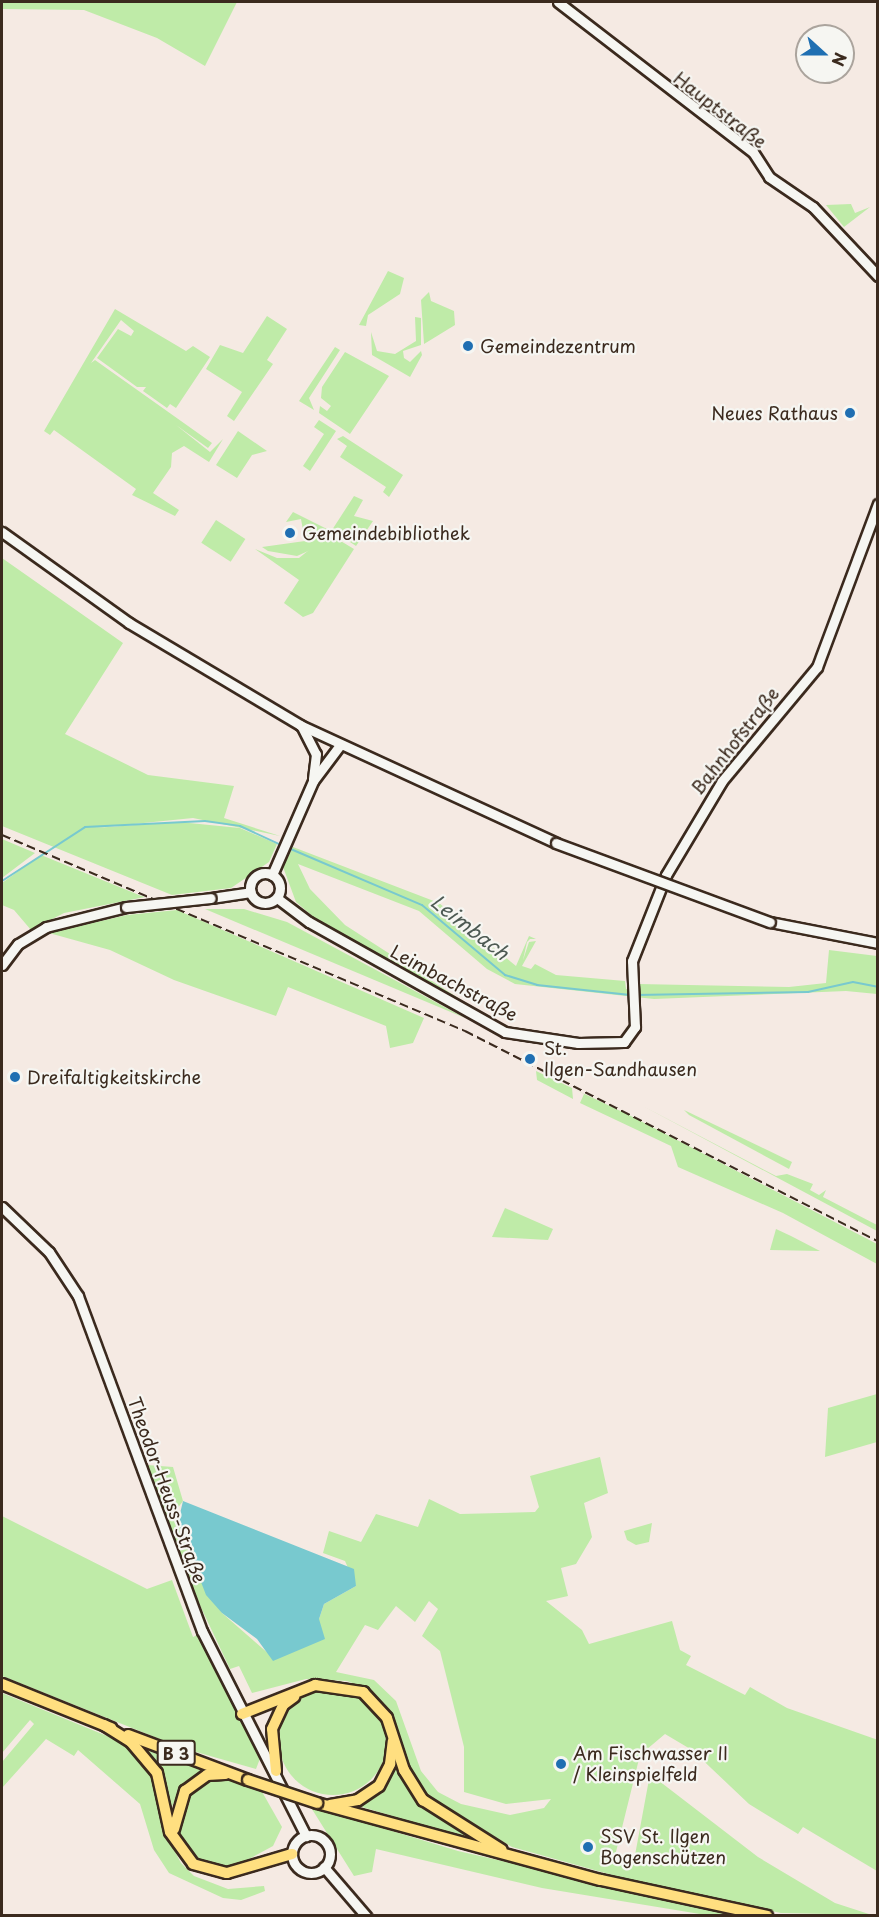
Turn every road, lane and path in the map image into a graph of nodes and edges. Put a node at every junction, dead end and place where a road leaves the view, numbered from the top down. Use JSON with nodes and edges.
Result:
{"nodes":[{"id":1,"x":558,"y":2,"type":"edge"},
{"id":2,"x":878,"y":276,"type":"edge"},
{"id":3,"x":878,"y":504,"type":"edge"},
{"id":4,"x":2,"y":532,"type":"edge"},
{"id":5,"x":300,"y":725,"type":"junction"},
{"id":6,"x":340,"y":744,"type":"junction"},
{"id":7,"x":313,"y":781,"type":"junction"},
{"id":8,"x":274,"y":871,"type":"junction"},
{"id":9,"x":251,"y":892,"type":"junction"},
{"id":10,"x":277,"y":898,"type":"junction"},
{"id":11,"x":878,"y":943,"type":"edge"},
{"id":12,"x":2,"y":966,"type":"edge"},
{"id":13,"x":633,"y":1003,"type":"joint"},
{"id":14,"x":2,"y":1207,"type":"edge"},
{"id":15,"x":2,"y":1684,"type":"edge"},
{"id":16,"x":309,"y":1687,"type":"junction"},
{"id":17,"x":242,"y":1713,"type":"junction"},
{"id":18,"x":104,"y":1725,"type":"junction"},
{"id":19,"x":393,"y":1735,"type":"junction"},
{"id":20,"x":276,"y":1771,"type":"junction"},
{"id":21,"x":248,"y":1780,"type":"junction"},
{"id":22,"x":321,"y":1804,"type":"junction"},
{"id":23,"x":306,"y":1836,"type":"junction"},
{"id":24,"x":176,"y":1847,"type":"junction"},
{"id":25,"x":292,"y":1854,"type":"junction"},
{"id":26,"x":516,"y":1858,"type":"junction"},
{"id":27,"x":324,"y":1867,"type":"junction"},
{"id":28,"x":366,"y":1916,"type":"edge"},
{"id":29,"x":767,"y":1916,"type":"edge"}],
"edges":[{"from":1,"to":2,"type":"street","name":"Hauptstraße"},
{"from":3,"to":13,"type":"street","name":"Bahnhofstraße"},
{"from":4,"to":5,"type":"street"},
{"from":5,"to":6,"type":"street"},
{"from":5,"to":7,"type":"street"},
{"from":6,"to":7,"type":"street"},
{"from":6,"to":11,"type":"street","bridge":true},
{"from":7,"to":8,"type":"street"},
{"from":8,"to":9,"type":"street"},
{"from":8,"to":10,"type":"street"},
{"from":9,"to":10,"type":"street"},
{"from":9,"to":12,"type":"street","bridge":true},
{"from":10,"to":13,"type":"street","name":"Leimbachstraße"},
{"from":14,"to":17,"type":"street","name":"Theodor-Heuss-Straße"},
{"from":15,"to":18,"type":"main road","number":"B 3"},
{"from":16,"to":17,"type":"main road"},
{"from":16,"to":19,"type":"main road"},
{"from":16,"to":20,"type":"main road"},
{"from":17,"to":20,"type":"street","name":"Theodor-Heuss-Straße"},
{"from":18,"to":21,"type":"main road","number":"B 3"},
{"from":18,"to":24,"type":"main road"},
{"from":19,"to":22,"type":"main road"},
{"from":19,"to":26,"type":"main road"},
{"from":20,"to":23,"type":"street","name":"Theodor-Heuss-Straße"},
{"from":21,"to":22,"type":"main road","number":"B 3","bridge":true},
{"from":21,"to":24,"type":"main road"},
{"from":22,"to":26,"type":"main road","number":"B 3"},
{"from":23,"to":25,"type":"street"},
{"from":23,"to":27,"type":"street"},
{"from":24,"to":25,"type":"main road"},
{"from":25,"to":27,"type":"street"},
{"from":26,"to":29,"type":"main road","number":"B 3"},
{"from":27,"to":28,"type":"street"}]}
